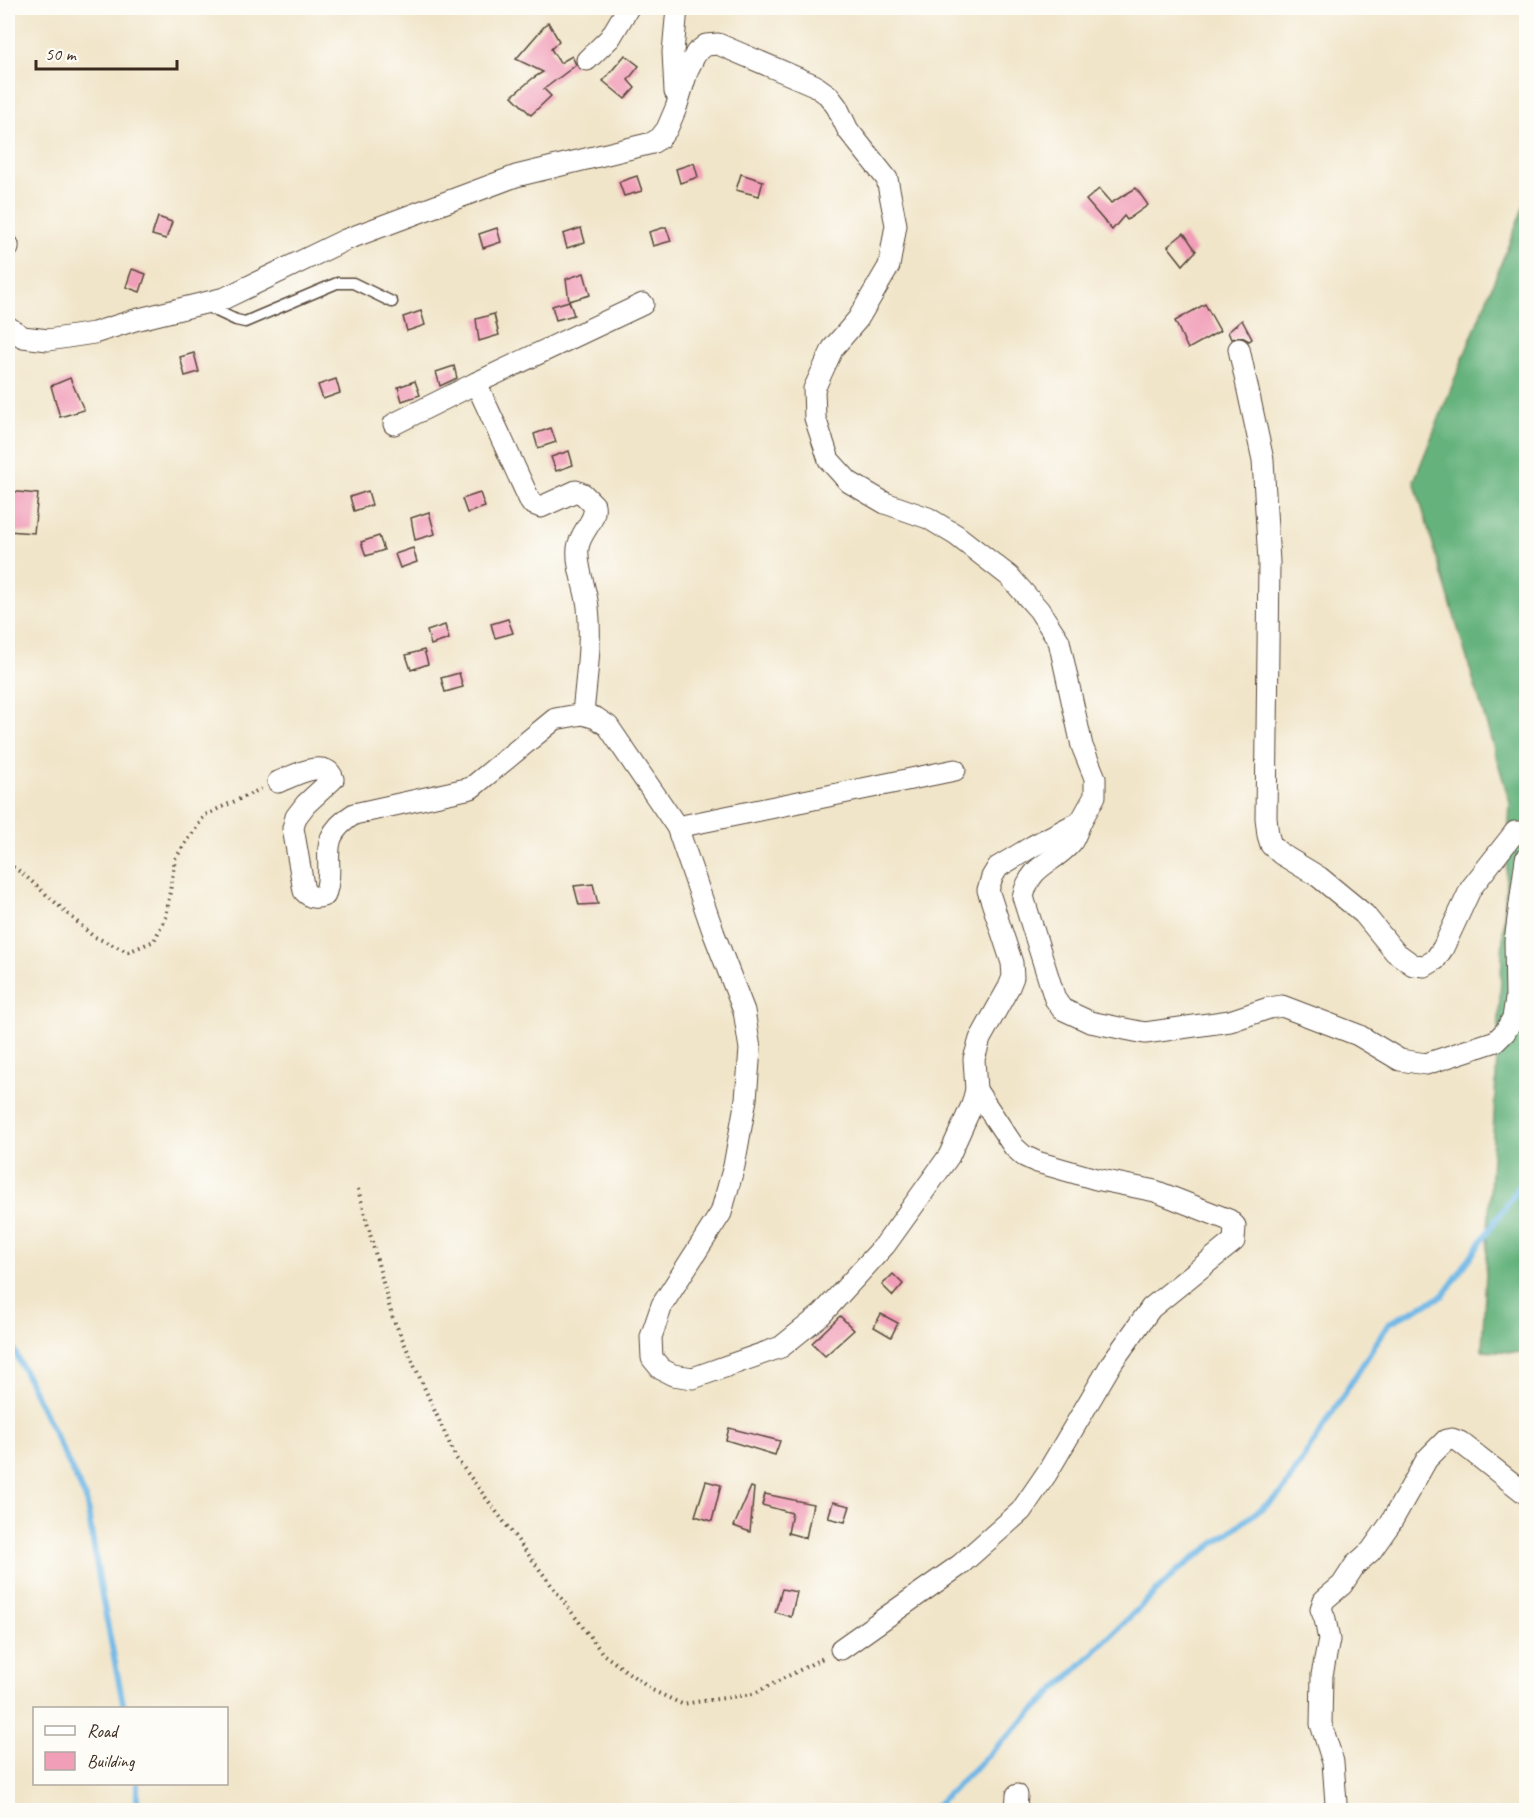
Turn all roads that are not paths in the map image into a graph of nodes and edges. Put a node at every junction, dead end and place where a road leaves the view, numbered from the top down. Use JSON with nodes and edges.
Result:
{"nodes":[{"id":1,"x":628,"y":8,"type":"edge"},
{"id":2,"x":677,"y":8,"type":"edge"},
{"id":3,"x":587,"y":60,"type":"dead end"},
{"id":4,"x":676,"y":108,"type":"junction"},
{"id":5,"x":392,"y":302,"type":"dead end"},
{"id":6,"x":203,"y":304,"type":"junction"},
{"id":7,"x":643,"y":304,"type":"dead end"},
{"id":8,"x":8,"y":327,"type":"edge"},
{"id":9,"x":1239,"y":348,"type":"dead end"},
{"id":10,"x":476,"y":383,"type":"junction"},
{"id":11,"x":394,"y":424,"type":"dead end"},
{"id":12,"x":583,"y":714,"type":"junction"},
{"id":13,"x":955,"y":770,"type":"dead end"},
{"id":14,"x":278,"y":782,"type":"road end"},
{"id":15,"x":1081,"y":821,"type":"junction"},
{"id":16,"x":677,"y":827,"type":"junction"},
{"id":17,"x":1527,"y":835,"type":"edge"},
{"id":18,"x":1527,"y":859,"type":"edge"},
{"id":19,"x":976,"y":1090,"type":"junction"},
{"id":20,"x":1527,"y":1494,"type":"edge"},
{"id":21,"x":841,"y":1649,"type":"road end"},
{"id":22,"x":1334,"y":1810,"type":"edge"}],
"edges":[{"from":1,"to":3,"type":"street"},
{"from":2,"to":4,"type":"street"},
{"from":4,"to":6,"type":"street"},
{"from":4,"to":15,"type":"street"},
{"from":5,"to":6,"type":"lane"},
{"from":6,"to":8,"type":"street"},
{"from":7,"to":10,"type":"street"},
{"from":9,"to":17,"type":"street"},
{"from":10,"to":11,"type":"street"},
{"from":10,"to":12,"type":"street"},
{"from":12,"to":14,"type":"street"},
{"from":12,"to":16,"type":"street"},
{"from":13,"to":16,"type":"street"},
{"from":15,"to":18,"type":"street"},
{"from":15,"to":19,"type":"street"},
{"from":16,"to":19,"type":"street"},
{"from":19,"to":21,"type":"street"},
{"from":20,"to":22,"type":"street"}]}
